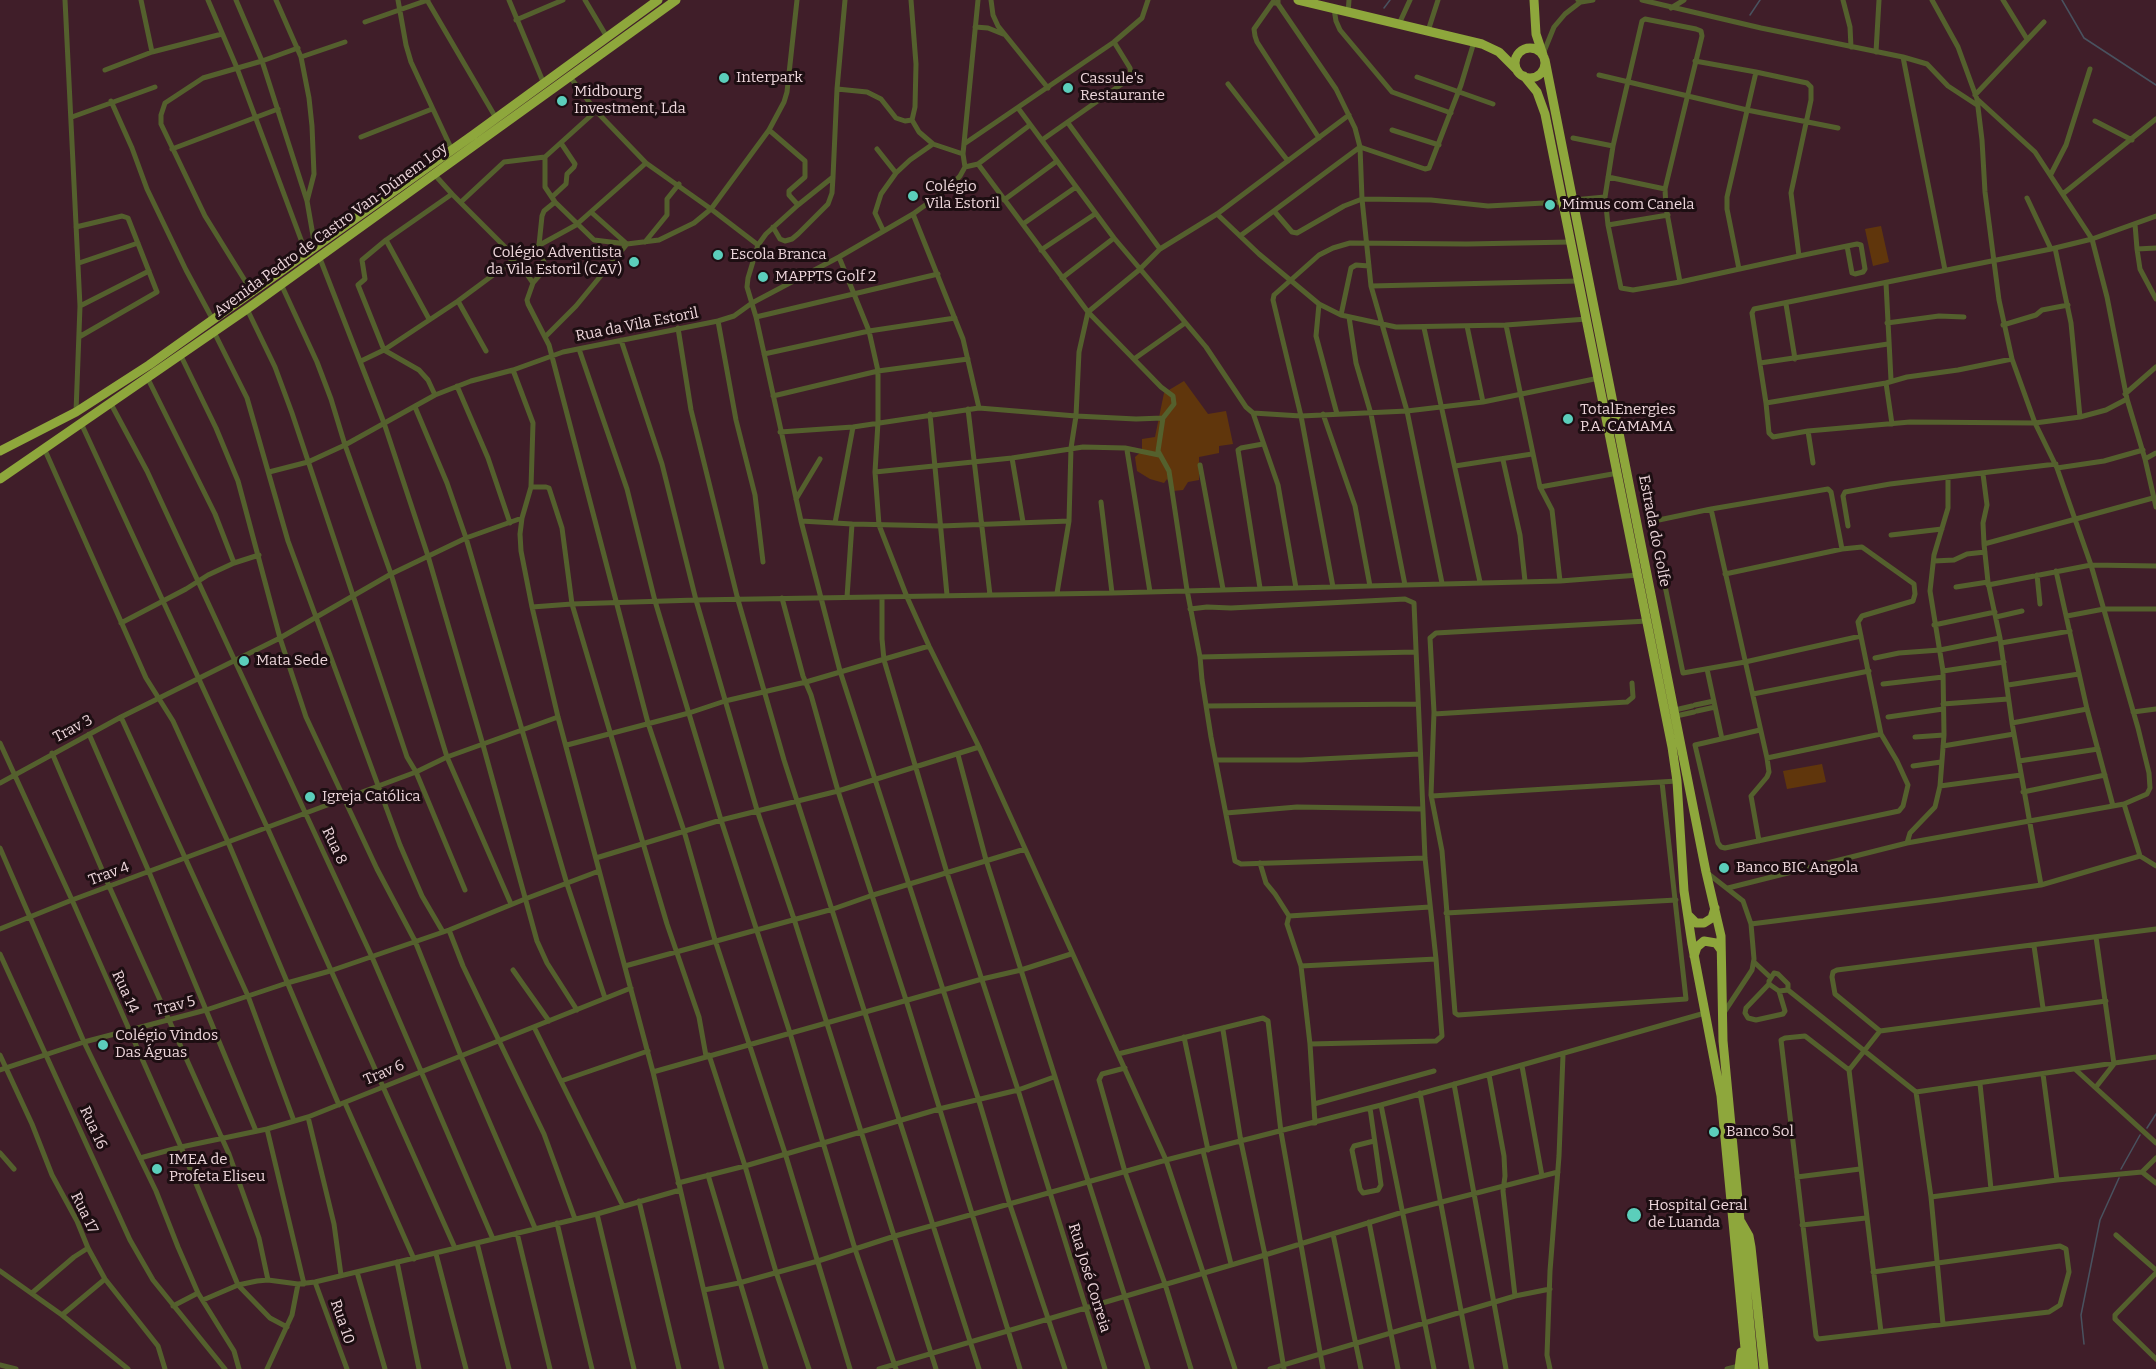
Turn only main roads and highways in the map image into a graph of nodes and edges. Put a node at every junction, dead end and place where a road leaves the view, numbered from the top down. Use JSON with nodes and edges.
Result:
{"nodes":[{"id":1,"x":658,"y":0,"type":"edge"},
{"id":2,"x":676,"y":0,"type":"edge"},
{"id":3,"x":1298,"y":0,"type":"edge"},
{"id":4,"x":1534,"y":0,"type":"edge"},
{"id":5,"x":1544,"y":58,"type":"junction"},
{"id":6,"x":1520,"y":73,"type":"junction"},
{"id":7,"x":1567,"y":201,"type":"junction"},
{"id":8,"x":313,"y":252,"type":"junction"},
{"id":9,"x":0,"y":451,"type":"edge"},
{"id":10,"x":0,"y":479,"type":"edge"},
{"id":11,"x":1715,"y":907,"type":"junction"},
{"id":12,"x":1688,"y":915,"type":"junction"},
{"id":13,"x":1722,"y":952,"type":"junction"},
{"id":14,"x":1694,"y":956,"type":"junction"},
{"id":15,"x":1739,"y":1219,"type":"junction"},
{"id":16,"x":1737,"y":1368,"type":"edge"},
{"id":17,"x":1755,"y":1369,"type":"edge"},
{"id":18,"x":1764,"y":1369,"type":"edge"}],
"edges":[{"from":1,"to":8,"type":"highway","name":"Avenida Pedro de Castro Van-Dúnem Loy"},
{"from":2,"to":8,"type":"highway","name":"Avenida Pedro de Castro Van-Dúnem Loy"},
{"from":3,"to":6,"type":"highway","name":"Estrada do Golfe"},
{"from":4,"to":5,"type":"highway","name":"Estrada do Golfe"},
{"from":5,"to":6,"type":"highway"},
{"from":5,"to":6,"type":"highway"},
{"from":5,"to":7,"type":"highway","name":"Estrada do Golfe"},
{"from":6,"to":7,"type":"highway","name":"Estrada do Golfe"},
{"from":7,"to":11,"type":"highway","name":"Estrada do Golfe"},
{"from":7,"to":12,"type":"highway","name":"Estrada do Golfe"},
{"from":8,"to":9,"type":"highway","name":"Avenida Pedro de Castro Van-Dúnem Loy"},
{"from":8,"to":10,"type":"highway","name":"Avenida Pedro de Castro Van-Dúnem Loy"},
{"from":11,"to":12,"type":"highway"},
{"from":11,"to":13,"type":"highway","name":"Estrada do Golfe"},
{"from":12,"to":14,"type":"highway","name":"Estrada do Golfe"},
{"from":13,"to":14,"type":"highway"},
{"from":13,"to":15,"type":"highway","name":"Estrada do Golfe"},
{"from":14,"to":16,"type":"highway","name":"Estrada do Golfe"},
{"from":15,"to":17,"type":"highway","name":"Estrada do Golfe"},
{"from":15,"to":18,"type":"highway"}]}
